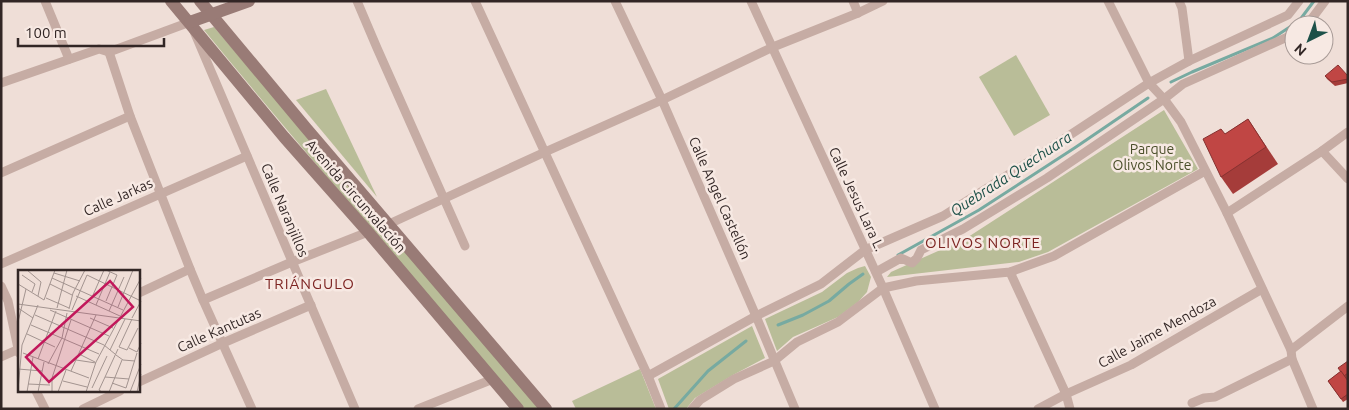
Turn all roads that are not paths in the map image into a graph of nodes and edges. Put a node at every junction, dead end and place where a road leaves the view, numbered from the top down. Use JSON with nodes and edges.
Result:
{"nodes":[{"id":1,"x":45,"y":1,"type":"edge"},
{"id":2,"x":171,"y":1,"type":"edge"},
{"id":3,"x":200,"y":1,"type":"edge"},
{"id":4,"x":249,"y":1,"type":"edge"},
{"id":5,"x":357,"y":1,"type":"edge"},
{"id":6,"x":475,"y":1,"type":"edge"},
{"id":7,"x":615,"y":1,"type":"edge"},
{"id":8,"x":751,"y":1,"type":"edge"},
{"id":9,"x":853,"y":1,"type":"edge"},
{"id":10,"x":883,"y":1,"type":"edge"},
{"id":11,"x":1108,"y":1,"type":"edge"},
{"id":12,"x":1179,"y":1,"type":"edge"},
{"id":13,"x":1299,"y":1,"type":"edge"},
{"id":14,"x":1326,"y":1,"type":"edge"},
{"id":15,"x":858,"y":13,"type":"junction"},
{"id":16,"x":212,"y":14,"type":"junction"},
{"id":17,"x":1315,"y":15,"type":"edge"},
{"id":18,"x":190,"y":22,"type":"junction"},
{"id":19,"x":1284,"y":39,"type":"edge"},
{"id":20,"x":773,"y":47,"type":"junction"},
{"id":21,"x":109,"y":52,"type":"junction"},
{"id":22,"x":69,"y":59,"type":"junction"},
{"id":23,"x":1189,"y":61,"type":"junction"},
{"id":24,"x":1,"y":83,"type":"edge"},
{"id":25,"x":1149,"y":83,"type":"junction"},
{"id":26,"x":1164,"y":99,"type":"junction"},
{"id":27,"x":662,"y":100,"type":"junction"},
{"id":28,"x":130,"y":116,"type":"junction"},
{"id":29,"x":1348,"y":132,"type":"edge"},
{"id":30,"x":1322,"y":151,"type":"junction"},
{"id":31,"x":545,"y":152,"type":"junction"},
{"id":32,"x":246,"y":156,"type":"junction"},
{"id":33,"x":1205,"y":171,"type":"junction"},
{"id":34,"x":1,"y":173,"type":"edge"},
{"id":35,"x":1348,"y":179,"type":"edge"},
{"id":36,"x":160,"y":194,"type":"junction"},
{"id":37,"x":444,"y":199,"type":"junction"},
{"id":38,"x":1227,"y":213,"type":"junction"},
{"id":39,"x":389,"y":224,"type":"junction"},
{"id":40,"x":368,"y":232,"type":"junction"},
{"id":41,"x":465,"y":246,"type":"dead end"},
{"id":42,"x":865,"y":250,"type":"junction"},
{"id":43,"x":292,"y":262,"type":"junction"},
{"id":44,"x":1,"y":264,"type":"edge"},
{"id":45,"x":190,"y":269,"type":"junction"},
{"id":46,"x":876,"y":272,"type":"junction"},
{"id":47,"x":1010,"y":272,"type":"junction"},
{"id":48,"x":1,"y":286,"type":"edge"},
{"id":49,"x":883,"y":288,"type":"junction"},
{"id":50,"x":1262,"y":289,"type":"junction"},
{"id":51,"x":140,"y":293,"type":"edge"},
{"id":52,"x":203,"y":300,"type":"junction"},
{"id":53,"x":311,"y":305,"type":"junction"},
{"id":54,"x":1348,"y":306,"type":"edge"},
{"id":55,"x":756,"y":316,"type":"junction"},
{"id":56,"x":222,"y":343,"type":"junction"},
{"id":57,"x":18,"y":351,"type":"edge"},
{"id":58,"x":1292,"y":355,"type":"junction"},
{"id":59,"x":1,"y":357,"type":"edge"},
{"id":60,"x":774,"y":361,"type":"junction"},
{"id":61,"x":648,"y":376,"type":"junction"},
{"id":62,"x":493,"y":379,"type":"junction"},
{"id":63,"x":140,"y":382,"type":"edge"},
{"id":64,"x":36,"y":392,"type":"edge"},
{"id":65,"x":118,"y":392,"type":"edge"},
{"id":66,"x":1066,"y":394,"type":"junction"},
{"id":67,"x":1192,"y":403,"type":"dead end"},
{"id":68,"x":44,"y":409,"type":"edge"},
{"id":69,"x":83,"y":409,"type":"edge"},
{"id":70,"x":252,"y":409,"type":"edge"},
{"id":71,"x":355,"y":409,"type":"edge"},
{"id":72,"x":418,"y":409,"type":"edge"},
{"id":73,"x":518,"y":409,"type":"edge"},
{"id":74,"x":546,"y":409,"type":"edge"},
{"id":75,"x":661,"y":409,"type":"edge"},
{"id":76,"x":692,"y":409,"type":"edge"},
{"id":77,"x":795,"y":409,"type":"edge"},
{"id":78,"x":935,"y":409,"type":"edge"},
{"id":79,"x":1038,"y":409,"type":"edge"},
{"id":80,"x":1070,"y":409,"type":"edge"},
{"id":81,"x":1313,"y":409,"type":"edge"}],
"edges":[{"from":1,"to":22,"type":"street"},
{"from":2,"to":18,"type":"main road","name":"Avenida Circunvalación"},
{"from":3,"to":16,"type":"main road","name":"Avenida Circunvalación"},
{"from":4,"to":16,"type":"main road"},
{"from":5,"to":37,"type":"street"},
{"from":6,"to":31,"type":"street"},
{"from":7,"to":27,"type":"street","name":"Calle Angel Castellón"},
{"from":8,"to":20,"type":"street","name":"Calle Jesus Lara L."},
{"from":9,"to":15,"type":"street"},
{"from":10,"to":15,"type":"street"},
{"from":11,"to":25,"type":"street"},
{"from":12,"to":23,"type":"street"},
{"from":13,"to":23,"type":"street"},
{"from":14,"to":17,"type":"street"},
{"from":15,"to":20,"type":"street"},
{"from":16,"to":18,"type":"main road"},
{"from":16,"to":39,"type":"main road","name":"Avenida Circunvalación"},
{"from":18,"to":21,"type":"street"},
{"from":18,"to":32,"type":"street","name":"Calle Naranjillos"},
{"from":18,"to":40,"type":"main road","name":"Avenida Circunvalación"},
{"from":19,"to":26,"type":"street"},
{"from":20,"to":27,"type":"street"},
{"from":20,"to":42,"type":"street","name":"Calle Jesus Lara L."},
{"from":21,"to":22,"type":"street"},
{"from":21,"to":28,"type":"street"},
{"from":22,"to":24,"type":"street"},
{"from":23,"to":25,"type":"street"},
{"from":25,"to":26,"type":"street"},
{"from":25,"to":42,"type":"street"},
{"from":26,"to":33,"type":"street"},
{"from":26,"to":46,"type":"street"},
{"from":27,"to":31,"type":"street"},
{"from":27,"to":55,"type":"street","name":"Calle Angel Castellón"},
{"from":28,"to":34,"type":"street"},
{"from":28,"to":36,"type":"street"},
{"from":29,"to":30,"type":"street"},
{"from":30,"to":35,"type":"street"},
{"from":30,"to":38,"type":"street"},
{"from":31,"to":37,"type":"street"},
{"from":31,"to":61,"type":"street"},
{"from":32,"to":36,"type":"street","name":"Calle Jarkas"},
{"from":32,"to":43,"type":"street","name":"Calle Naranjillos"},
{"from":33,"to":38,"type":"street"},
{"from":33,"to":47,"type":"street"},
{"from":36,"to":44,"type":"street","name":"Calle Jarkas"},
{"from":36,"to":45,"type":"street"},
{"from":37,"to":39,"type":"street"},
{"from":37,"to":41,"type":"street"},
{"from":38,"to":50,"type":"street"},
{"from":39,"to":74,"type":"main road","name":"Avenida Circunvalación"},
{"from":40,"to":43,"type":"street"},
{"from":40,"to":62,"type":"main road","name":"Avenida Circunvalación"},
{"from":42,"to":46,"type":"street","name":"Calle Jesus Lara L."},
{"from":42,"to":55,"type":"street"},
{"from":43,"to":52,"type":"street"},
{"from":43,"to":53,"type":"street","name":"Calle Naranjillos"},
{"from":45,"to":51,"type":"street"},
{"from":45,"to":52,"type":"street"},
{"from":46,"to":49,"type":"street","name":"Calle Jesus Lara L."},
{"from":47,"to":49,"type":"street"},
{"from":47,"to":66,"type":"street"},
{"from":48,"to":57,"type":"street"},
{"from":49,"to":60,"type":"street"},
{"from":49,"to":78,"type":"street","name":"Calle Jesus Lara L."},
{"from":50,"to":58,"type":"street"},
{"from":50,"to":66,"type":"street","name":"Calle Jaime Mendoza"},
{"from":52,"to":56,"type":"street"},
{"from":53,"to":56,"type":"street","name":"Calle Kantutas"},
{"from":53,"to":71,"type":"street","name":"Calle Naranjillos"},
{"from":54,"to":58,"type":"street"},
{"from":55,"to":60,"type":"street","name":"Calle Angel Castellón"},
{"from":55,"to":61,"type":"street"},
{"from":56,"to":63,"type":"street","name":"Calle Kantutas"},
{"from":56,"to":70,"type":"street"},
{"from":57,"to":59,"type":"street"},
{"from":58,"to":67,"type":"street"},
{"from":58,"to":81,"type":"street"},
{"from":60,"to":76,"type":"street"},
{"from":60,"to":77,"type":"street","name":"Calle Angel Castellón"},
{"from":61,"to":75,"type":"street"},
{"from":62,"to":72,"type":"street"},
{"from":62,"to":73,"type":"main road","name":"Avenida Circunvalación"},
{"from":64,"to":68,"type":"street"},
{"from":65,"to":69,"type":"street"},
{"from":66,"to":79,"type":"street","name":"Calle Jaime Mendoza"},
{"from":66,"to":80,"type":"street"}]}
